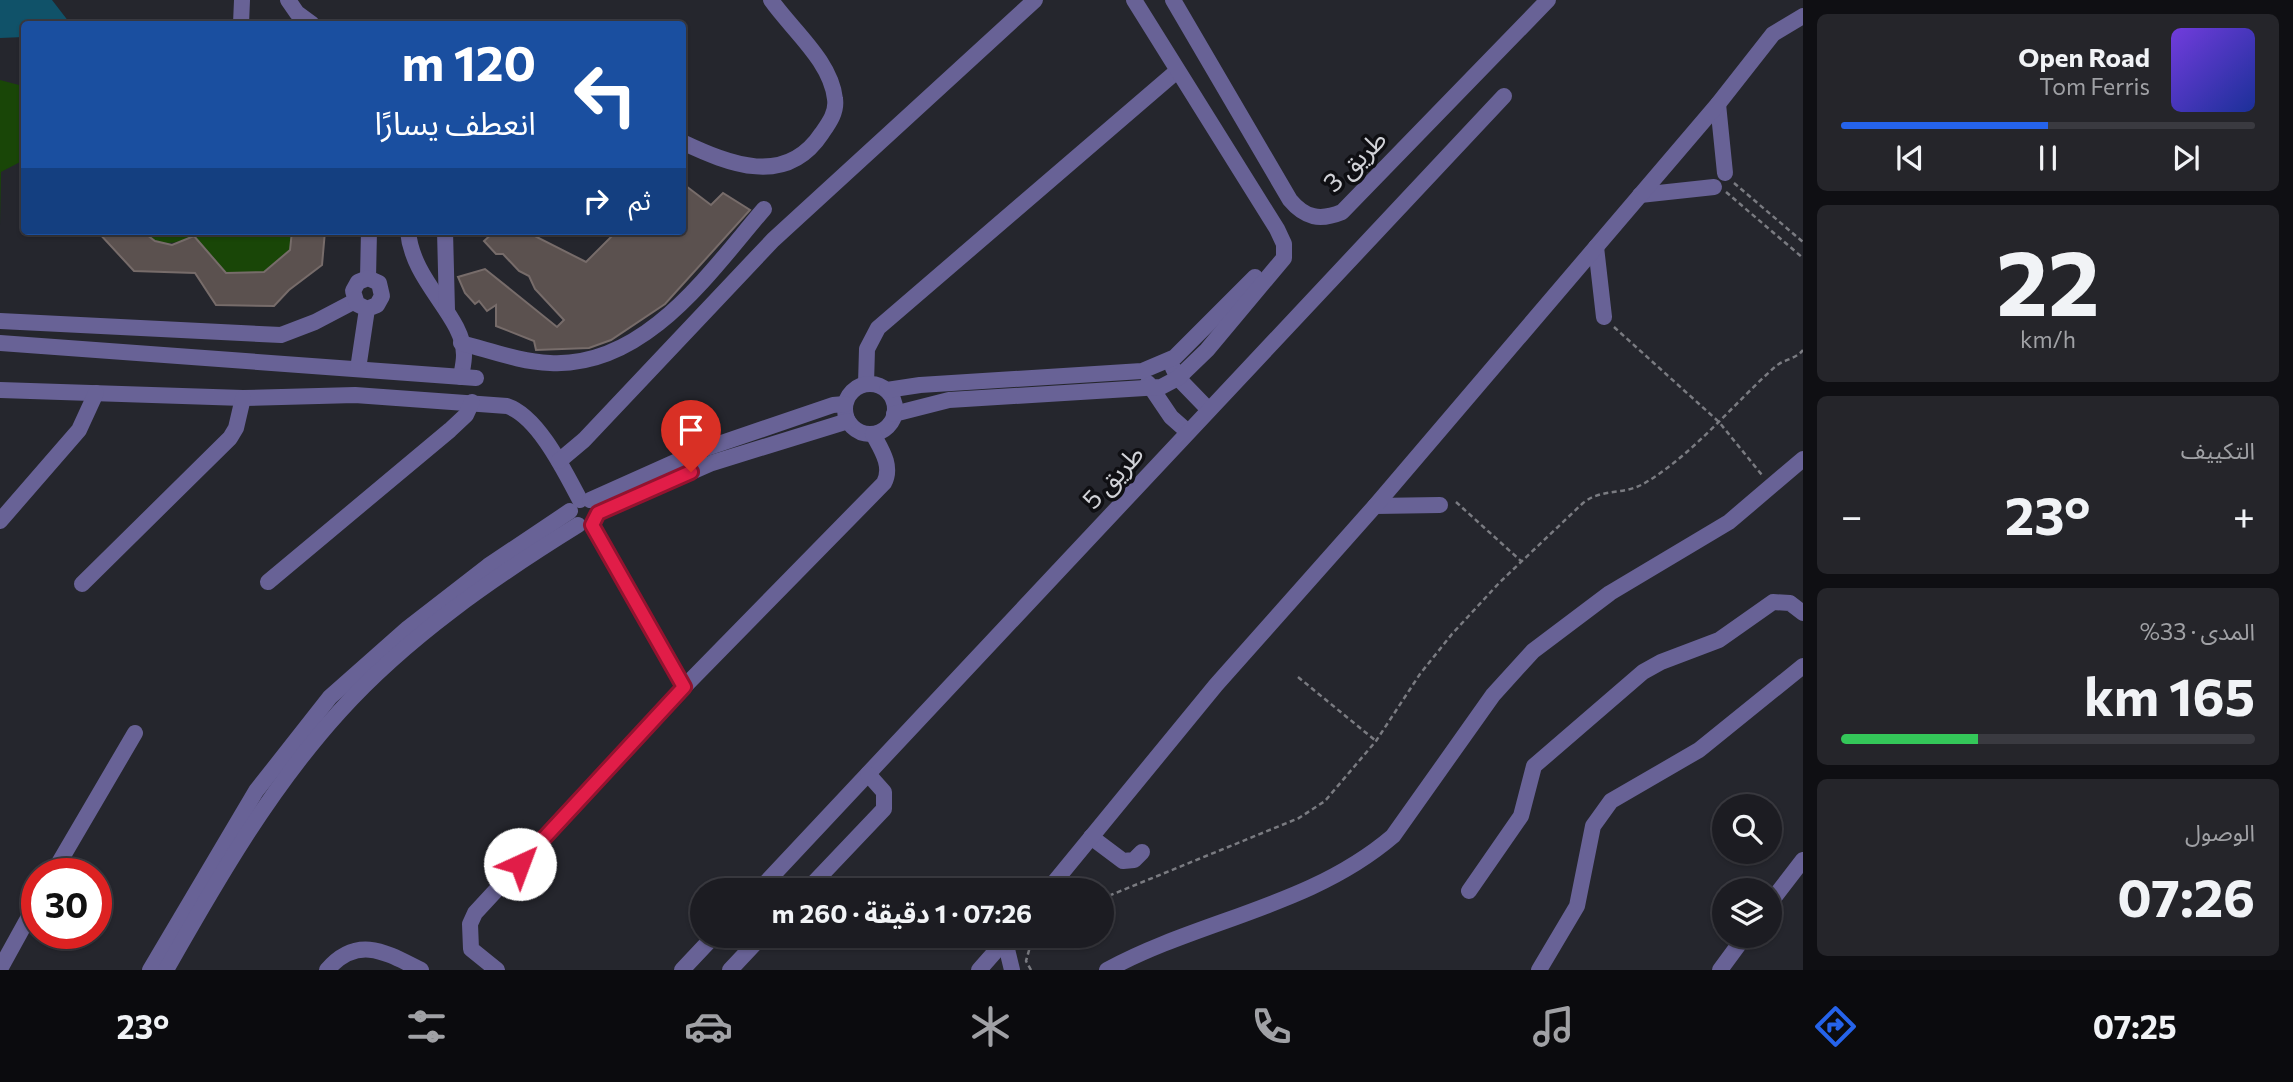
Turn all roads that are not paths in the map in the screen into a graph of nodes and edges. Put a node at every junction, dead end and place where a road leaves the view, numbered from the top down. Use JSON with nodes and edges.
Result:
{"nodes":[{"id":1,"x":242,"y":0,"type":"edge"},
{"id":2,"x":288,"y":0,"type":"edge"},
{"id":3,"x":771,"y":0,"type":"edge"},
{"id":4,"x":1035,"y":0,"type":"edge"},
{"id":5,"x":1134,"y":0,"type":"edge"},
{"id":6,"x":1173,"y":0,"type":"edge"},
{"id":7,"x":1548,"y":0,"type":"edge"},
{"id":8,"x":1803,"y":16,"type":"edge"},
{"id":9,"x":241,"y":21,"type":"edge"},
{"id":10,"x":308,"y":21,"type":"edge"},
{"id":11,"x":1177,"y":71,"type":"junction"},
{"id":12,"x":1504,"y":96,"type":"dead end"},
{"id":13,"x":1718,"y":104,"type":"junction"},
{"id":14,"x":686,"y":144,"type":"edge"},
{"id":15,"x":1728,"y":177,"type":"road end"},
{"id":16,"x":1719,"y":189,"type":"road end"},
{"id":17,"x":1640,"y":195,"type":"junction"},
{"id":18,"x":764,"y":209,"type":"dead end"},
{"id":19,"x":369,"y":235,"type":"edge"},
{"id":20,"x":409,"y":235,"type":"edge"},
{"id":21,"x":445,"y":235,"type":"edge"},
{"id":22,"x":1284,"y":244,"type":"junction"},
{"id":23,"x":1596,"y":247,"type":"junction"},
{"id":24,"x":368,"y":278,"type":"junction"},
{"id":25,"x":361,"y":305,"type":"junction"},
{"id":26,"x":447,"y":310,"type":"junction"},
{"id":27,"x":0,"y":321,"type":"edge"},
{"id":28,"x":1607,"y":321,"type":"road end"},
{"id":29,"x":0,"y":343,"type":"edge"},
{"id":30,"x":461,"y":343,"type":"junction"},
{"id":31,"x":1169,"y":360,"type":"junction"},
{"id":32,"x":358,"y":369,"type":"junction"},
{"id":33,"x":1142,"y":371,"type":"junction"},
{"id":34,"x":1178,"y":378,"type":"junction"},
{"id":35,"x":866,"y":384,"type":"junction"},
{"id":36,"x":1151,"y":389,"type":"junction"},
{"id":37,"x":0,"y":390,"type":"edge"},
{"id":38,"x":887,"y":390,"type":"junction"},
{"id":39,"x":96,"y":393,"type":"junction"},
{"id":40,"x":243,"y":398,"type":"junction"},
{"id":41,"x":472,"y":402,"type":"junction"},
{"id":42,"x":845,"y":404,"type":"junction"},
{"id":43,"x":1209,"y":410,"type":"junction"},
{"id":44,"x":894,"y":414,"type":"junction"},
{"id":45,"x":848,"y":421,"type":"junction"},
{"id":46,"x":1188,"y":432,"type":"junction"},
{"id":47,"x":873,"y":434,"type":"junction"},
{"id":48,"x":1803,"y":459,"type":"edge"},
{"id":49,"x":559,"y":461,"type":"junction"},
{"id":50,"x":1448,"y":504,"type":"road end"},
{"id":51,"x":1375,"y":506,"type":"junction"},
{"id":52,"x":585,"y":512,"type":"junction"},
{"id":53,"x":0,"y":522,"type":"edge"},
{"id":54,"x":268,"y":582,"type":"dead end"},
{"id":55,"x":82,"y":584,"type":"dead end"},
{"id":56,"x":1803,"y":613,"type":"edge"},
{"id":57,"x":413,"y":633,"type":"junction"},
{"id":58,"x":1803,"y":666,"type":"edge"},
{"id":59,"x":684,"y":687,"type":"junction"},
{"id":60,"x":135,"y":733,"type":"dead end"},
{"id":61,"x":869,"y":774,"type":"junction"},
{"id":62,"x":256,"y":791,"type":"junction"},
{"id":63,"x":270,"y":800,"type":"junction"},
{"id":64,"x":1091,"y":837,"type":"junction"},
{"id":65,"x":1142,"y":852,"type":"dead end"},
{"id":66,"x":62,"y":858,"type":"edge"},
{"id":67,"x":1800,"y":872,"type":"edge"},
{"id":68,"x":770,"y":878,"type":"edge"},
{"id":69,"x":818,"y":878,"type":"edge"},
{"id":70,"x":1058,"y":878,"type":"edge"},
{"id":71,"x":208,"y":881,"type":"junction"},
{"id":72,"x":1469,"y":891,"type":"dead end"},
{"id":73,"x":1782,"y":891,"type":"edge"},
{"id":74,"x":21,"y":931,"type":"edge"},
{"id":75,"x":703,"y":948,"type":"edge"},
{"id":76,"x":751,"y":948,"type":"edge"},
{"id":77,"x":999,"y":948,"type":"edge"},
{"id":78,"x":1008,"y":948,"type":"edge"},
{"id":79,"x":1736,"y":948,"type":"edge"},
{"id":80,"x":0,"y":969,"type":"edge"},
{"id":81,"x":685,"y":969,"type":"edge"},
{"id":82,"x":150,"y":970,"type":"edge"},
{"id":83,"x":166,"y":970,"type":"edge"},
{"id":84,"x":327,"y":970,"type":"edge"},
{"id":85,"x":421,"y":970,"type":"edge"},
{"id":86,"x":497,"y":970,"type":"edge"},
{"id":87,"x":730,"y":970,"type":"edge"},
{"id":88,"x":979,"y":970,"type":"edge"},
{"id":89,"x":1012,"y":970,"type":"edge"},
{"id":90,"x":1107,"y":970,"type":"edge"},
{"id":91,"x":1539,"y":970,"type":"edge"},
{"id":92,"x":1720,"y":970,"type":"edge"}],
"edges":[{"from":1,"to":9,"type":"street"},
{"from":2,"to":10,"type":"street"},
{"from":3,"to":14,"type":"street"},
{"from":4,"to":49,"type":"street"},
{"from":5,"to":11,"type":"street"},
{"from":6,"to":7,"type":"street","name":"طريق 3"},
{"from":8,"to":13,"type":"street"},
{"from":11,"to":22,"type":"street"},
{"from":11,"to":35,"type":"street"},
{"from":12,"to":43,"type":"street","name":"طريق 5"},
{"from":13,"to":15,"type":"street"},
{"from":13,"to":17,"type":"street"},
{"from":16,"to":17,"type":"street"},
{"from":17,"to":23,"type":"street"},
{"from":18,"to":30,"type":"street"},
{"from":19,"to":24,"type":"street"},
{"from":20,"to":26,"type":"street"},
{"from":21,"to":26,"type":"street"},
{"from":22,"to":31,"type":"street"},
{"from":22,"to":34,"type":"street"},
{"from":23,"to":28,"type":"street"},
{"from":23,"to":51,"type":"street"},
{"from":24,"to":25,"type":"street"},
{"from":24,"to":25,"type":"street"},
{"from":25,"to":27,"type":"street"},
{"from":25,"to":32,"type":"street"},
{"from":26,"to":30,"type":"street"},
{"from":29,"to":32,"type":"street"},
{"from":30,"to":32,"type":"street"},
{"from":31,"to":33,"type":"street"},
{"from":31,"to":34,"type":"street"},
{"from":33,"to":36,"type":"street"},
{"from":33,"to":38,"type":"street"},
{"from":34,"to":36,"type":"street"},
{"from":34,"to":43,"type":"street"},
{"from":35,"to":38,"type":"street"},
{"from":35,"to":42,"type":"street"},
{"from":36,"to":44,"type":"street"},
{"from":36,"to":46,"type":"street"},
{"from":37,"to":39,"type":"street"},
{"from":38,"to":44,"type":"street"},
{"from":39,"to":40,"type":"street"},
{"from":39,"to":53,"type":"street"},
{"from":40,"to":41,"type":"street"},
{"from":40,"to":55,"type":"street"},
{"from":41,"to":49,"type":"street"},
{"from":41,"to":54,"type":"street"},
{"from":42,"to":45,"type":"street"},
{"from":42,"to":52,"type":"street"},
{"from":43,"to":46,"type":"street","name":"طريق 5"},
{"from":44,"to":47,"type":"street"},
{"from":45,"to":47,"type":"street"},
{"from":45,"to":52,"type":"street"},
{"from":46,"to":61,"type":"street","name":"طريق 5"},
{"from":47,"to":59,"type":"street"},
{"from":48,"to":90,"type":"street"},
{"from":49,"to":52,"type":"street"},
{"from":50,"to":51,"type":"street"},
{"from":51,"to":64,"type":"street"},
{"from":52,"to":57,"type":"street"},
{"from":52,"to":59,"type":"street"},
{"from":56,"to":72,"type":"street"},
{"from":57,"to":62,"type":"street"},
{"from":57,"to":63,"type":"street"},
{"from":58,"to":91,"type":"street"},
{"from":59,"to":86,"type":"street"},
{"from":60,"to":66,"type":"street"},
{"from":61,"to":68,"type":"street","name":"طريق 5"},
{"from":61,"to":69,"type":"street"},
{"from":62,"to":63,"type":"street"},
{"from":62,"to":71,"type":"street"},
{"from":63,"to":71,"type":"street"},
{"from":64,"to":65,"type":"street"},
{"from":64,"to":70,"type":"street"},
{"from":67,"to":73,"type":"street"},
{"from":71,"to":82,"type":"street"},
{"from":71,"to":83,"type":"street"},
{"from":74,"to":80,"type":"street"},
{"from":75,"to":81,"type":"street"},
{"from":76,"to":87,"type":"street"},
{"from":77,"to":88,"type":"street"},
{"from":78,"to":89,"type":"street"},
{"from":79,"to":92,"type":"street"},
{"from":84,"to":85,"type":"street"}]}
